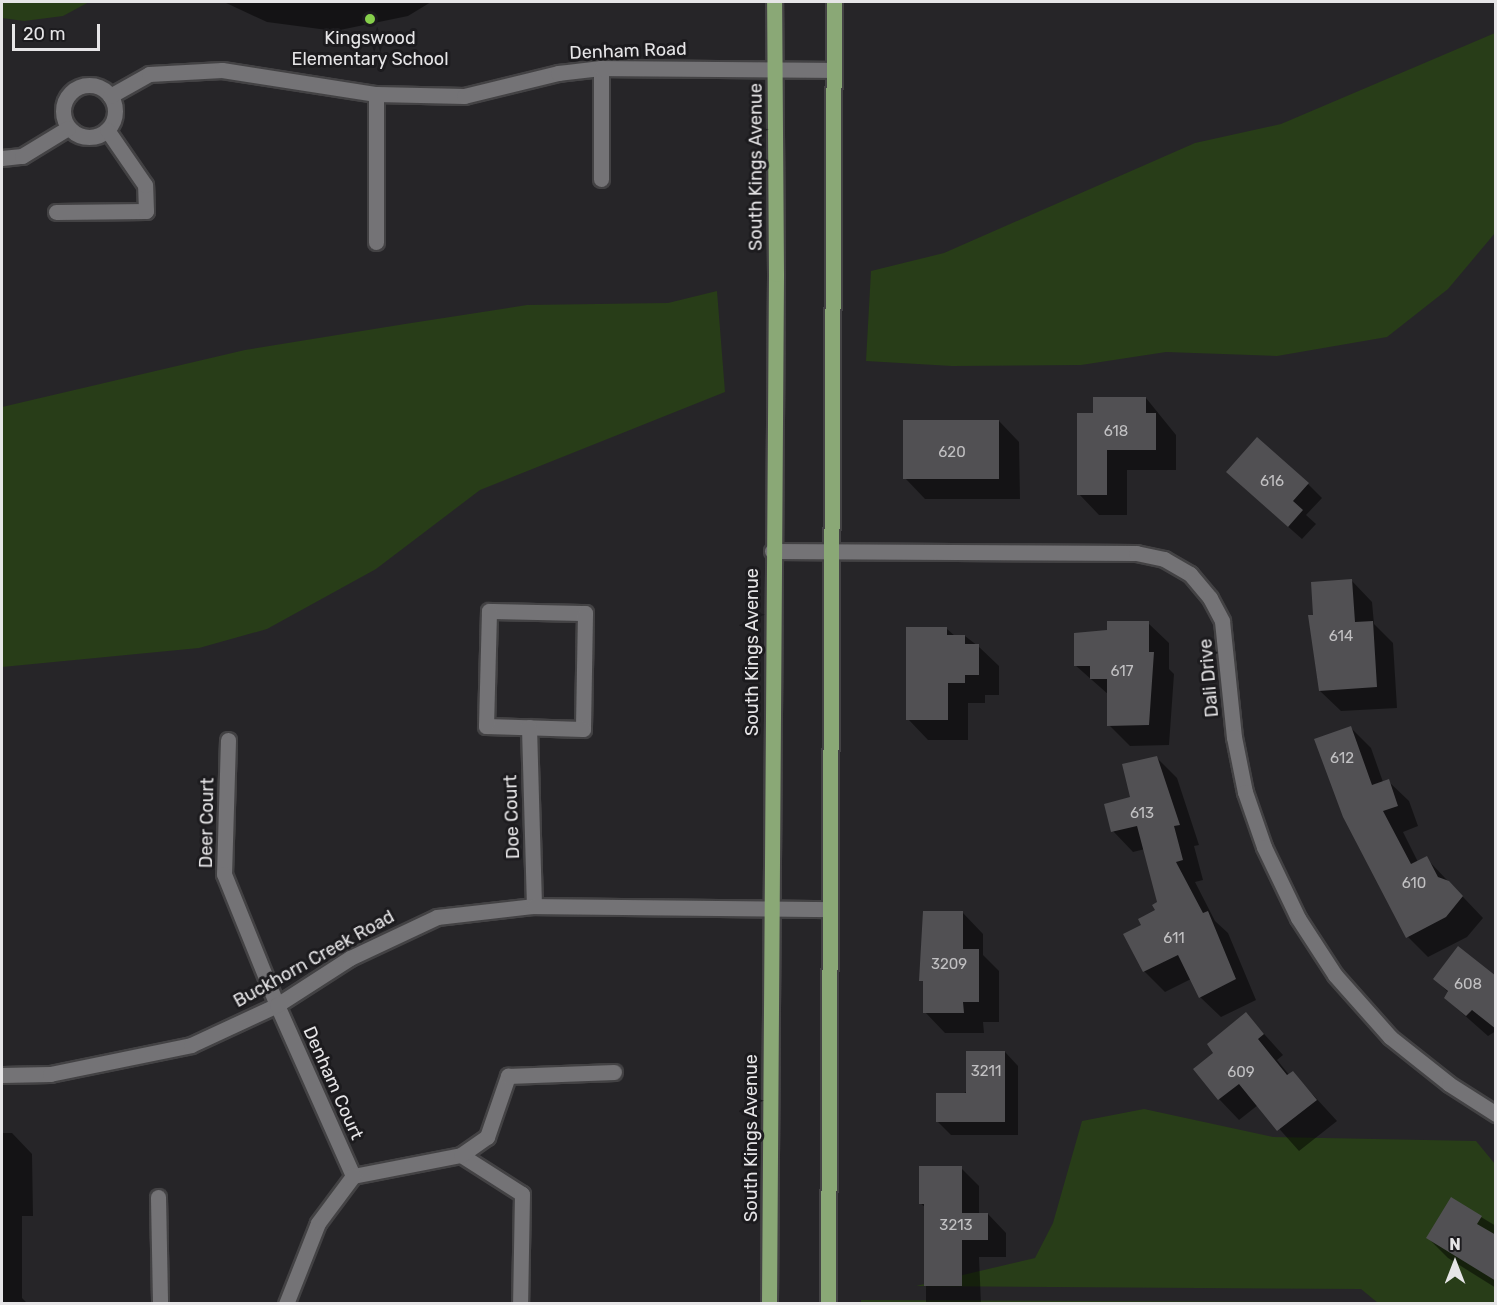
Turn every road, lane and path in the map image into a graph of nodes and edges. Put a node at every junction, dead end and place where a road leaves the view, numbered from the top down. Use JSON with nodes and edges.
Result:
{"nodes":[{"id":1,"x":774,"y":2,"type":"edge"},
{"id":2,"x":834,"y":2,"type":"edge"},
{"id":3,"x":601,"y":68,"type":"junction"},
{"id":4,"x":774,"y":69,"type":"junction"},
{"id":5,"x":834,"y":70,"type":"junction"},
{"id":6,"x":376,"y":94,"type":"junction"},
{"id":7,"x":110,"y":96,"type":"junction"},
{"id":8,"x":68,"y":128,"type":"junction"},
{"id":9,"x":106,"y":130,"type":"junction"},
{"id":10,"x":2,"y":158,"type":"edge"},
{"id":11,"x":601,"y":179,"type":"dead end"},
{"id":12,"x":56,"y":212,"type":"dead end"},
{"id":13,"x":376,"y":242,"type":"dead end"},
{"id":14,"x":772,"y":551,"type":"junction"},
{"id":15,"x":830,"y":552,"type":"junction"},
{"id":16,"x":529,"y":727,"type":"junction"},
{"id":17,"x":228,"y":740,"type":"dead end"},
{"id":18,"x":534,"y":906,"type":"junction"},
{"id":19,"x":771,"y":908,"type":"junction"},
{"id":20,"x":830,"y":909,"type":"junction"},
{"id":21,"x":277,"y":1005,"type":"junction"},
{"id":22,"x":614,"y":1072,"type":"dead end"},
{"id":23,"x":2,"y":1075,"type":"edge"},
{"id":24,"x":1496,"y":1114,"type":"edge"},
{"id":25,"x":461,"y":1155,"type":"junction"},
{"id":26,"x":353,"y":1176,"type":"junction"},
{"id":27,"x":158,"y":1197,"type":"dead end"},
{"id":28,"x":160,"y":1304,"type":"edge"},
{"id":29,"x":286,"y":1304,"type":"edge"},
{"id":30,"x":520,"y":1304,"type":"edge"},
{"id":31,"x":769,"y":1304,"type":"edge"},
{"id":32,"x":828,"y":1304,"type":"edge"}],
"edges":[{"from":1,"to":4,"type":"main road","name":"South Kings Avenue"},
{"from":2,"to":5,"type":"main road"},
{"from":3,"to":4,"type":"street","name":"Denham Road"},
{"from":3,"to":6,"type":"street","name":"Denham Road"},
{"from":3,"to":11,"type":"street"},
{"from":4,"to":5,"type":"street","name":"Denham Road"},
{"from":4,"to":14,"type":"main road","name":"South Kings Avenue"},
{"from":5,"to":15,"type":"main road"},
{"from":6,"to":7,"type":"street","name":"Denham Road"},
{"from":6,"to":13,"type":"street"},
{"from":7,"to":8,"type":"street"},
{"from":7,"to":9,"type":"street"},
{"from":8,"to":9,"type":"street"},
{"from":8,"to":10,"type":"street"},
{"from":9,"to":12,"type":"street"},
{"from":14,"to":15,"type":"street","name":"Dali Drive"},
{"from":14,"to":19,"type":"main road","name":"South Kings Avenue"},
{"from":15,"to":20,"type":"main road"},
{"from":15,"to":24,"type":"street","name":"Dali Drive"},
{"from":16,"to":16,"type":"street"},
{"from":16,"to":18,"type":"street","name":"Doe Court"},
{"from":17,"to":21,"type":"street","name":"Deer Court"},
{"from":18,"to":19,"type":"street","name":"Buckhorn Creek Road"},
{"from":18,"to":21,"type":"street","name":"Buckhorn Creek Road"},
{"from":19,"to":20,"type":"street","name":"Buckhorn Creek Road"},
{"from":19,"to":31,"type":"main road","name":"South Kings Avenue"},
{"from":20,"to":32,"type":"main road"},
{"from":21,"to":23,"type":"street","name":"Buckhorn Creek Road"},
{"from":21,"to":26,"type":"street","name":"Denham Court"},
{"from":22,"to":25,"type":"street"},
{"from":25,"to":26,"type":"street"},
{"from":25,"to":30,"type":"street"},
{"from":26,"to":29,"type":"street"},
{"from":27,"to":28,"type":"street"}]}
